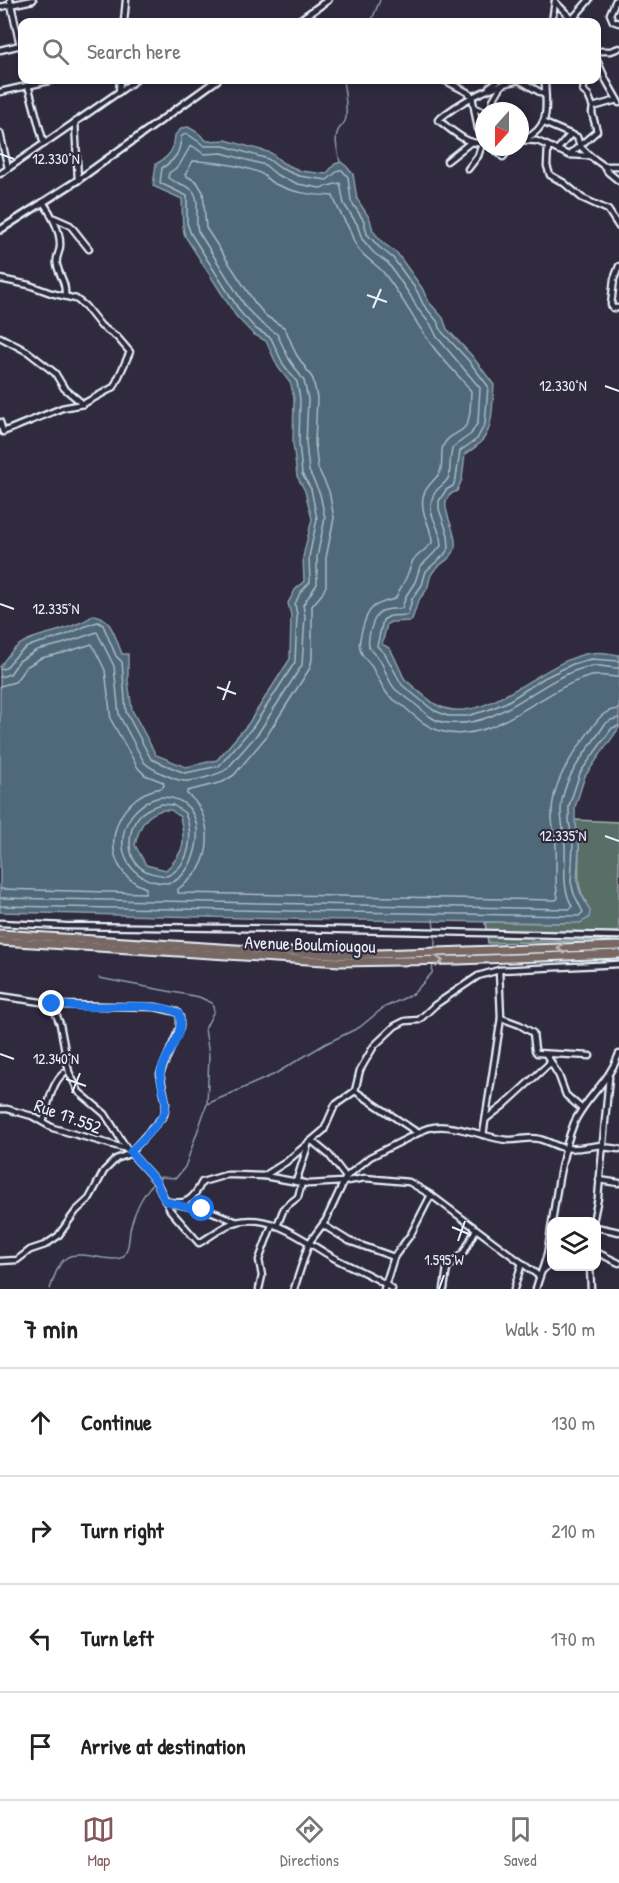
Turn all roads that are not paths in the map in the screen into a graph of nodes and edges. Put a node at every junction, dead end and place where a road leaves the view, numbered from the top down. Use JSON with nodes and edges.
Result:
{"nodes":[{"id":1,"x":33,"y":0,"type":"edge"},
{"id":2,"x":126,"y":0,"type":"edge"},
{"id":3,"x":328,"y":0,"type":"edge"},
{"id":4,"x":589,"y":0,"type":"edge"},
{"id":5,"x":616,"y":0,"type":"edge"},
{"id":6,"x":555,"y":1,"type":"edge"},
{"id":7,"x":10,"y":2,"type":"edge"},
{"id":8,"x":0,"y":7,"type":"edge"},
{"id":9,"x":124,"y":18,"type":"edge"},
{"id":10,"x":303,"y":18,"type":"edge"},
{"id":11,"x":553,"y":18,"type":"edge"},
{"id":12,"x":568,"y":18,"type":"edge"},
{"id":13,"x":574,"y":18,"type":"edge"},
{"id":14,"x":619,"y":23,"type":"edge"},
{"id":15,"x":18,"y":33,"type":"edge"},
{"id":16,"x":18,"y":46,"type":"edge"},
{"id":17,"x":619,"y":48,"type":"edge"},
{"id":18,"x":0,"y":50,"type":"edge"},
{"id":19,"x":601,"y":51,"type":"edge"},
{"id":20,"x":601,"y":68,"type":"edge"},
{"id":21,"x":33,"y":84,"type":"edge"},
{"id":22,"x":120,"y":84,"type":"edge"},
{"id":23,"x":130,"y":84,"type":"edge"},
{"id":24,"x":211,"y":84,"type":"edge"},
{"id":25,"x":452,"y":84,"type":"edge"},
{"id":26,"x":494,"y":84,"type":"edge"},
{"id":27,"x":505,"y":84,"type":"edge"},
{"id":28,"x":526,"y":84,"type":"edge"},
{"id":29,"x":545,"y":84,"type":"edge"},
{"id":30,"x":583,"y":84,"type":"edge"},
{"id":31,"x":28,"y":85,"type":"junction"},
{"id":32,"x":502,"y":85,"type":"junction"},
{"id":33,"x":488,"y":88,"type":"junction"},
{"id":34,"x":0,"y":92,"type":"edge"},
{"id":35,"x":119,"y":92,"type":"junction"},
{"id":36,"x":545,"y":95,"type":"junction"},
{"id":37,"x":472,"y":96,"type":"junction"},
{"id":38,"x":618,"y":101,"type":"edge"},
{"id":39,"x":492,"y":102,"type":"edge"},
{"id":40,"x":593,"y":107,"type":"junction"},
{"id":41,"x":475,"y":108,"type":"edge"},
{"id":42,"x":75,"y":122,"type":"junction"},
{"id":43,"x":544,"y":123,"type":"junction"},
{"id":44,"x":538,"y":129,"type":"junction"},
{"id":45,"x":0,"y":133,"type":"edge"},
{"id":46,"x":529,"y":135,"type":"edge"},
{"id":47,"x":570,"y":135,"type":"junction"},
{"id":48,"x":577,"y":136,"type":"junction"},
{"id":49,"x":588,"y":138,"type":"junction"},
{"id":50,"x":529,"y":140,"type":"edge"},
{"id":51,"x":471,"y":142,"type":"junction"},
{"id":52,"x":475,"y":143,"type":"edge"},
{"id":53,"x":44,"y":144,"type":"junction"},
{"id":54,"x":545,"y":145,"type":"junction"},
{"id":55,"x":580,"y":146,"type":"junction"},
{"id":56,"x":557,"y":150,"type":"junction"},
{"id":57,"x":568,"y":155,"type":"junction"},
{"id":58,"x":478,"y":156,"type":"edge"},
{"id":59,"x":590,"y":156,"type":"junction"},
{"id":60,"x":447,"y":161,"type":"dead end"},
{"id":61,"x":604,"y":166,"type":"junction"},
{"id":62,"x":619,"y":166,"type":"edge"},
{"id":63,"x":8,"y":168,"type":"junction"},
{"id":64,"x":468,"y":169,"type":"dead end"},
{"id":65,"x":0,"y":174,"type":"edge"},
{"id":66,"x":78,"y":180,"type":"junction"},
{"id":67,"x":619,"y":181,"type":"edge"},
{"id":68,"x":43,"y":201,"type":"junction"},
{"id":69,"x":52,"y":217,"type":"junction"},
{"id":70,"x":619,"y":227,"type":"edge"},
{"id":71,"x":0,"y":230,"type":"edge"},
{"id":72,"x":89,"y":249,"type":"dead end"},
{"id":73,"x":619,"y":266,"type":"edge"},
{"id":74,"x":0,"y":279,"type":"edge"},
{"id":75,"x":65,"y":296,"type":"junction"},
{"id":76,"x":619,"y":308,"type":"edge"},
{"id":77,"x":0,"y":337,"type":"edge"},
{"id":78,"x":83,"y":404,"type":"junction"},
{"id":79,"x":0,"y":422,"type":"edge"},
{"id":80,"x":0,"y":923,"type":"edge"},
{"id":81,"x":0,"y":934,"type":"edge"},
{"id":82,"x":619,"y":936,"type":"edge"},
{"id":83,"x":0,"y":941,"type":"edge"},
{"id":84,"x":619,"y":946,"type":"edge"},
{"id":85,"x":619,"y":954,"type":"edge"},
{"id":86,"x":459,"y":956,"type":"junction"},
{"id":87,"x":418,"y":957,"type":"junction"},
{"id":88,"x":619,"y":964,"type":"edge"},
{"id":89,"x":499,"y":970,"type":"junction"},
{"id":90,"x":0,"y":996,"type":"edge"},
{"id":91,"x":52,"y":1004,"type":"junction"},
{"id":92,"x":501,"y":1018,"type":"junction"},
{"id":93,"x":546,"y":1054,"type":"junction"},
{"id":94,"x":619,"y":1054,"type":"edge"},
{"id":95,"x":590,"y":1056,"type":"dead end"},
{"id":96,"x":551,"y":1062,"type":"junction"},
{"id":97,"x":67,"y":1072,"type":"junction"},
{"id":98,"x":610,"y":1074,"type":"junction"},
{"id":99,"x":355,"y":1091,"type":"junction"},
{"id":100,"x":0,"y":1109,"type":"edge"},
{"id":101,"x":582,"y":1109,"type":"junction"},
{"id":102,"x":486,"y":1119,"type":"junction"},
{"id":103,"x":43,"y":1122,"type":"junction"},
{"id":104,"x":418,"y":1133,"type":"junction"},
{"id":105,"x":483,"y":1135,"type":"junction"},
{"id":106,"x":310,"y":1142,"type":"junction"},
{"id":107,"x":602,"y":1146,"type":"junction"},
{"id":108,"x":565,"y":1148,"type":"junction"},
{"id":109,"x":619,"y":1149,"type":"edge"},
{"id":110,"x":129,"y":1150,"type":"junction"},
{"id":111,"x":264,"y":1176,"type":"junction"},
{"id":112,"x":344,"y":1180,"type":"junction"},
{"id":113,"x":599,"y":1180,"type":"junction"},
{"id":114,"x":299,"y":1182,"type":"junction"},
{"id":115,"x":619,"y":1183,"type":"edge"},
{"id":116,"x":430,"y":1194,"type":"junction"},
{"id":117,"x":165,"y":1201,"type":"junction"},
{"id":118,"x":176,"y":1203,"type":"junction"},
{"id":119,"x":594,"y":1217,"type":"edge"},
{"id":120,"x":237,"y":1222,"type":"junction"},
{"id":121,"x":323,"y":1225,"type":"junction"},
{"id":122,"x":274,"y":1226,"type":"junction"},
{"id":123,"x":601,"y":1228,"type":"edge"},
{"id":124,"x":476,"y":1229,"type":"junction"},
{"id":125,"x":619,"y":1232,"type":"edge"},
{"id":126,"x":309,"y":1243,"type":"junction"},
{"id":127,"x":601,"y":1254,"type":"edge"},
{"id":128,"x":394,"y":1257,"type":"junction"},
{"id":129,"x":0,"y":1261,"type":"edge"},
{"id":130,"x":522,"y":1263,"type":"junction"},
{"id":131,"x":619,"y":1263,"type":"edge"},
{"id":132,"x":547,"y":1267,"type":"edge"},
{"id":133,"x":590,"y":1271,"type":"edge"},
{"id":134,"x":540,"y":1274,"type":"junction"},
{"id":135,"x":384,"y":1286,"type":"edge"},
{"id":136,"x":259,"y":1289,"type":"edge"},
{"id":137,"x":294,"y":1289,"type":"edge"},
{"id":138,"x":392,"y":1289,"type":"edge"},
{"id":139,"x":444,"y":1289,"type":"edge"},
{"id":140,"x":514,"y":1289,"type":"edge"},
{"id":141,"x":536,"y":1289,"type":"edge"},
{"id":142,"x":591,"y":1289,"type":"edge"}],
"edges":[{"from":1,"to":7,"type":"street"},
{"from":2,"to":9,"type":"street"},
{"from":3,"to":10,"type":"street"},
{"from":4,"to":13,"type":"street"},
{"from":5,"to":14,"type":"street"},
{"from":6,"to":11,"type":"street"},
{"from":6,"to":12,"type":"street"},
{"from":7,"to":8,"type":"street"},
{"from":7,"to":15,"type":"street"},
{"from":16,"to":18,"type":"street"},
{"from":17,"to":19,"type":"street"},
{"from":20,"to":38,"type":"street"},
{"from":21,"to":31,"type":"street"},
{"from":22,"to":35,"type":"street"},
{"from":23,"to":35,"type":"street"},
{"from":24,"to":66,"type":"street"},
{"from":25,"to":37,"type":"street"},
{"from":26,"to":33,"type":"street"},
{"from":27,"to":32,"type":"street"},
{"from":28,"to":36,"type":"street"},
{"from":29,"to":36,"type":"street"},
{"from":30,"to":40,"type":"street"},
{"from":31,"to":34,"type":"street"},
{"from":31,"to":53,"type":"street"},
{"from":32,"to":33,"type":"street"},
{"from":32,"to":39,"type":"street"},
{"from":33,"to":37,"type":"street"},
{"from":35,"to":42,"type":"street"},
{"from":36,"to":43,"type":"street"},
{"from":37,"to":41,"type":"street"},
{"from":37,"to":51,"type":"street"},
{"from":38,"to":40,"type":"street"},
{"from":40,"to":49,"type":"street"},
{"from":42,"to":53,"type":"street"},
{"from":42,"to":66,"type":"street"},
{"from":43,"to":44,"type":"street"},
{"from":43,"to":47,"type":"street"},
{"from":44,"to":46,"type":"street"},
{"from":44,"to":54,"type":"street"},
{"from":45,"to":63,"type":"street"},
{"from":47,"to":48,"type":"street"},
{"from":47,"to":56,"type":"street"},
{"from":48,"to":49,"type":"street"},
{"from":48,"to":55,"type":"street"},
{"from":49,"to":55,"type":"street"},
{"from":50,"to":54,"type":"street"},
{"from":51,"to":52,"type":"street"},
{"from":51,"to":60,"type":"street"},
{"from":53,"to":63,"type":"street"},
{"from":54,"to":56,"type":"street"},
{"from":54,"to":70,"type":"street"},
{"from":55,"to":57,"type":"street"},
{"from":55,"to":59,"type":"street"},
{"from":56,"to":57,"type":"street"},
{"from":57,"to":59,"type":"street"},
{"from":58,"to":64,"type":"street"},
{"from":59,"to":61,"type":"street"},
{"from":61,"to":62,"type":"street"},
{"from":61,"to":67,"type":"street"},
{"from":63,"to":65,"type":"street"},
{"from":66,"to":68,"type":"street"},
{"from":68,"to":69,"type":"street"},
{"from":68,"to":71,"type":"street"},
{"from":69,"to":72,"type":"street"},
{"from":69,"to":75,"type":"street"},
{"from":73,"to":76,"type":"street"},
{"from":74,"to":75,"type":"street"},
{"from":75,"to":78,"type":"street"},
{"from":77,"to":78,"type":"street"},
{"from":78,"to":79,"type":"street"},
{"from":80,"to":82,"type":"street"},
{"from":81,"to":87,"type":"highway","name":"Avenue Boulmiougou"},
{"from":83,"to":87,"type":"highway","name":"Avenue Boulmiougou"},
{"from":84,"to":86,"type":"highway","name":"Avenue Boulmiougou","one_way":true},
{"from":85,"to":86,"type":"highway","name":"Avenue Boulmiougou"},
{"from":86,"to":87,"type":"highway","name":"Avenue Boulmiougou"},
{"from":88,"to":89,"type":"street"},
{"from":89,"to":92,"type":"street"},
{"from":89,"to":99,"type":"street"},
{"from":90,"to":91,"type":"street"},
{"from":91,"to":97,"type":"street"},
{"from":91,"to":110,"type":"street"},
{"from":92,"to":93,"type":"street"},
{"from":92,"to":102,"type":"street"},
{"from":93,"to":95,"type":"street"},
{"from":93,"to":96,"type":"street"},
{"from":94,"to":98,"type":"street"},
{"from":96,"to":101,"type":"street"},
{"from":96,"to":102,"type":"street"},
{"from":97,"to":103,"type":"street"},
{"from":97,"to":110,"type":"street"},
{"from":98,"to":101,"type":"street"},
{"from":98,"to":107,"type":"street"},
{"from":99,"to":104,"type":"street"},
{"from":99,"to":106,"type":"street"},
{"from":100,"to":103,"type":"street","name":"Rue 17.552"},
{"from":101,"to":108,"type":"street"},
{"from":102,"to":105,"type":"street"},
{"from":103,"to":110,"type":"street","name":"Rue 17.552"},
{"from":104,"to":105,"type":"street"},
{"from":104,"to":112,"type":"street"},
{"from":105,"to":108,"type":"street"},
{"from":106,"to":111,"type":"street"},
{"from":106,"to":112,"type":"street"},
{"from":106,"to":114,"type":"street"},
{"from":107,"to":108,"type":"street"},
{"from":107,"to":109,"type":"street"},
{"from":107,"to":113,"type":"street"},
{"from":108,"to":134,"type":"street"},
{"from":110,"to":117,"type":"street"},
{"from":110,"to":129,"type":"street"},
{"from":111,"to":114,"type":"street"},
{"from":111,"to":118,"type":"street"},
{"from":112,"to":114,"type":"street"},
{"from":112,"to":116,"type":"street"},
{"from":112,"to":121,"type":"street"},
{"from":113,"to":115,"type":"street"},
{"from":113,"to":119,"type":"street"},
{"from":114,"to":122,"type":"street"},
{"from":116,"to":124,"type":"street"},
{"from":116,"to":128,"type":"street"},
{"from":117,"to":118,"type":"street"},
{"from":117,"to":120,"type":"street"},
{"from":118,"to":120,"type":"street"},
{"from":120,"to":122,"type":"street"},
{"from":121,"to":126,"type":"street"},
{"from":121,"to":128,"type":"street"},
{"from":122,"to":126,"type":"street"},
{"from":122,"to":136,"type":"street"},
{"from":123,"to":125,"type":"street"},
{"from":124,"to":130,"type":"street"},
{"from":124,"to":139,"type":"street"},
{"from":126,"to":135,"type":"street"},
{"from":126,"to":137,"type":"street"},
{"from":127,"to":131,"type":"street"},
{"from":128,"to":135,"type":"street"},
{"from":130,"to":134,"type":"street"},
{"from":130,"to":140,"type":"street"},
{"from":132,"to":134,"type":"street"},
{"from":133,"to":142,"type":"street"},
{"from":134,"to":141,"type":"street"},
{"from":135,"to":138,"type":"street"}]}
